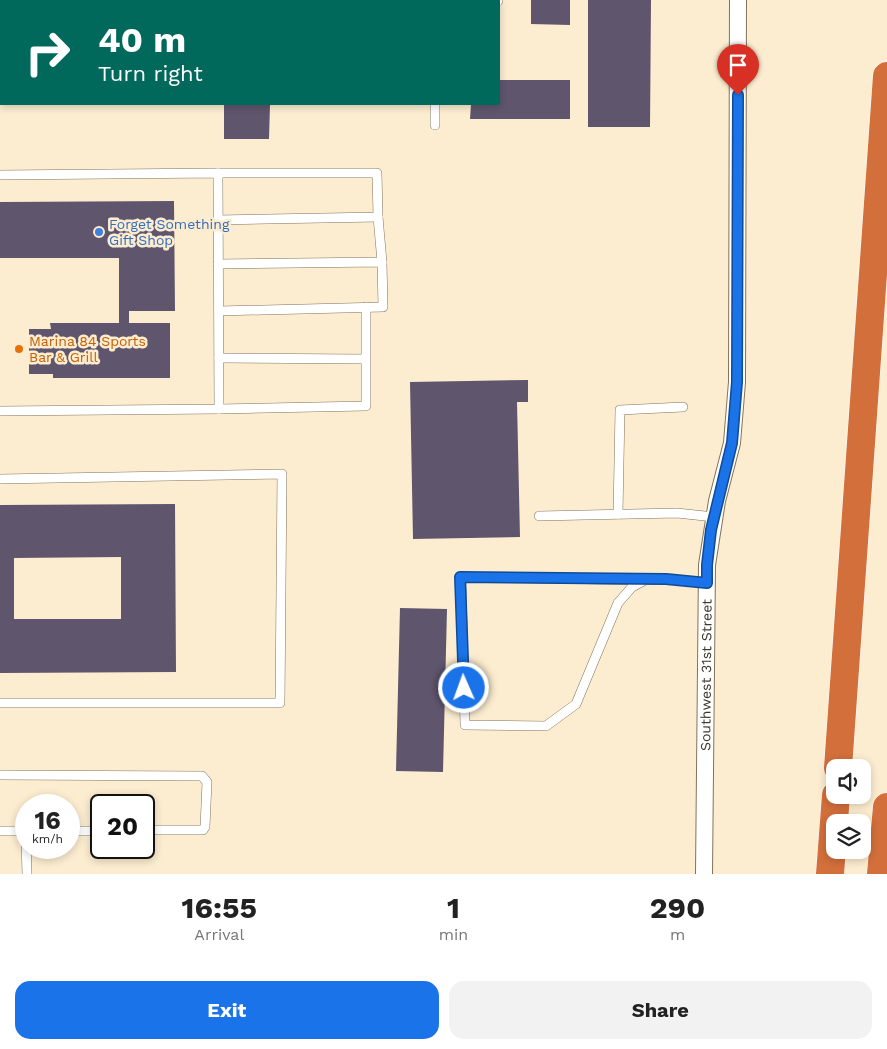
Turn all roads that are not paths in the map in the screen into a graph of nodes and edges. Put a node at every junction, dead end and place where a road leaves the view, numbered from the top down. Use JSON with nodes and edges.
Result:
{"nodes":[{"id":1,"x":738,"y":0,"type":"edge"},
{"id":2,"x":887,"y":76,"type":"edge"},
{"id":3,"x":435,"y":105,"type":"edge"},
{"id":4,"x":434,"y":125,"type":"dead end"},
{"id":5,"x":218,"y":173,"type":"junction"},
{"id":6,"x":0,"y":175,"type":"edge"},
{"id":7,"x":378,"y":216,"type":"junction"},
{"id":8,"x":218,"y":220,"type":"junction"},
{"id":9,"x":382,"y":262,"type":"junction"},
{"id":10,"x":218,"y":264,"type":"junction"},
{"id":11,"x":366,"y":307,"type":"junction"},
{"id":12,"x":218,"y":311,"type":"junction"},
{"id":13,"x":219,"y":358,"type":"junction"},
{"id":14,"x":365,"y":359,"type":"junction"},
{"id":15,"x":684,"y":407,"type":"dead end"},
{"id":16,"x":220,"y":409,"type":"junction"},
{"id":17,"x":0,"y":411,"type":"edge"},
{"id":18,"x":0,"y":479,"type":"edge"},
{"id":19,"x":618,"y":514,"type":"junction"},
{"id":20,"x":539,"y":516,"type":"dead end"},
{"id":21,"x":714,"y":517,"type":"junction"},
{"id":22,"x":645,"y":580,"type":"junction"},
{"id":23,"x":707,"y":583,"type":"junction"},
{"id":24,"x":0,"y":704,"type":"edge"},
{"id":25,"x":839,"y":759,"type":"edge"},
{"id":26,"x":0,"y":775,"type":"edge"},
{"id":27,"x":835,"y":804,"type":"edge"},
{"id":28,"x":887,"y":807,"type":"edge"},
{"id":29,"x":155,"y":830,"type":"edge"},
{"id":30,"x":0,"y":831,"type":"edge"},
{"id":31,"x":15,"y":831,"type":"edge"},
{"id":32,"x":26,"y":859,"type":"edge"},
{"id":33,"x":26,"y":874,"type":"edge"},
{"id":34,"x":704,"y":874,"type":"edge"},
{"id":35,"x":830,"y":874,"type":"edge"},
{"id":36,"x":881,"y":874,"type":"edge"}],
"edges":[{"from":1,"to":21,"type":"street","name":"Southwest 31st Street"},
{"from":2,"to":25,"type":"highway"},
{"from":3,"to":4,"type":"lane"},
{"from":5,"to":6,"type":"lane"},
{"from":5,"to":7,"type":"lane"},
{"from":5,"to":8,"type":"lane"},
{"from":7,"to":8,"type":"lane"},
{"from":7,"to":9,"type":"lane"},
{"from":8,"to":10,"type":"lane"},
{"from":9,"to":10,"type":"lane"},
{"from":9,"to":11,"type":"lane"},
{"from":10,"to":12,"type":"lane"},
{"from":11,"to":12,"type":"lane"},
{"from":11,"to":14,"type":"lane"},
{"from":12,"to":13,"type":"lane"},
{"from":13,"to":14,"type":"lane"},
{"from":13,"to":16,"type":"lane"},
{"from":14,"to":16,"type":"lane"},
{"from":15,"to":19,"type":"lane"},
{"from":16,"to":17,"type":"lane"},
{"from":18,"to":24,"type":"lane"},
{"from":19,"to":20,"type":"lane"},
{"from":19,"to":21,"type":"lane"},
{"from":21,"to":23,"type":"street","name":"Southwest 31st Street"},
{"from":22,"to":22,"type":"lane"},
{"from":22,"to":23,"type":"lane"},
{"from":23,"to":34,"type":"street","name":"Southwest 31st Street"},
{"from":26,"to":29,"type":"lane"},
{"from":27,"to":35,"type":"highway"},
{"from":28,"to":36,"type":"highway"},
{"from":30,"to":31,"type":"lane"},
{"from":32,"to":33,"type":"lane"}]}
